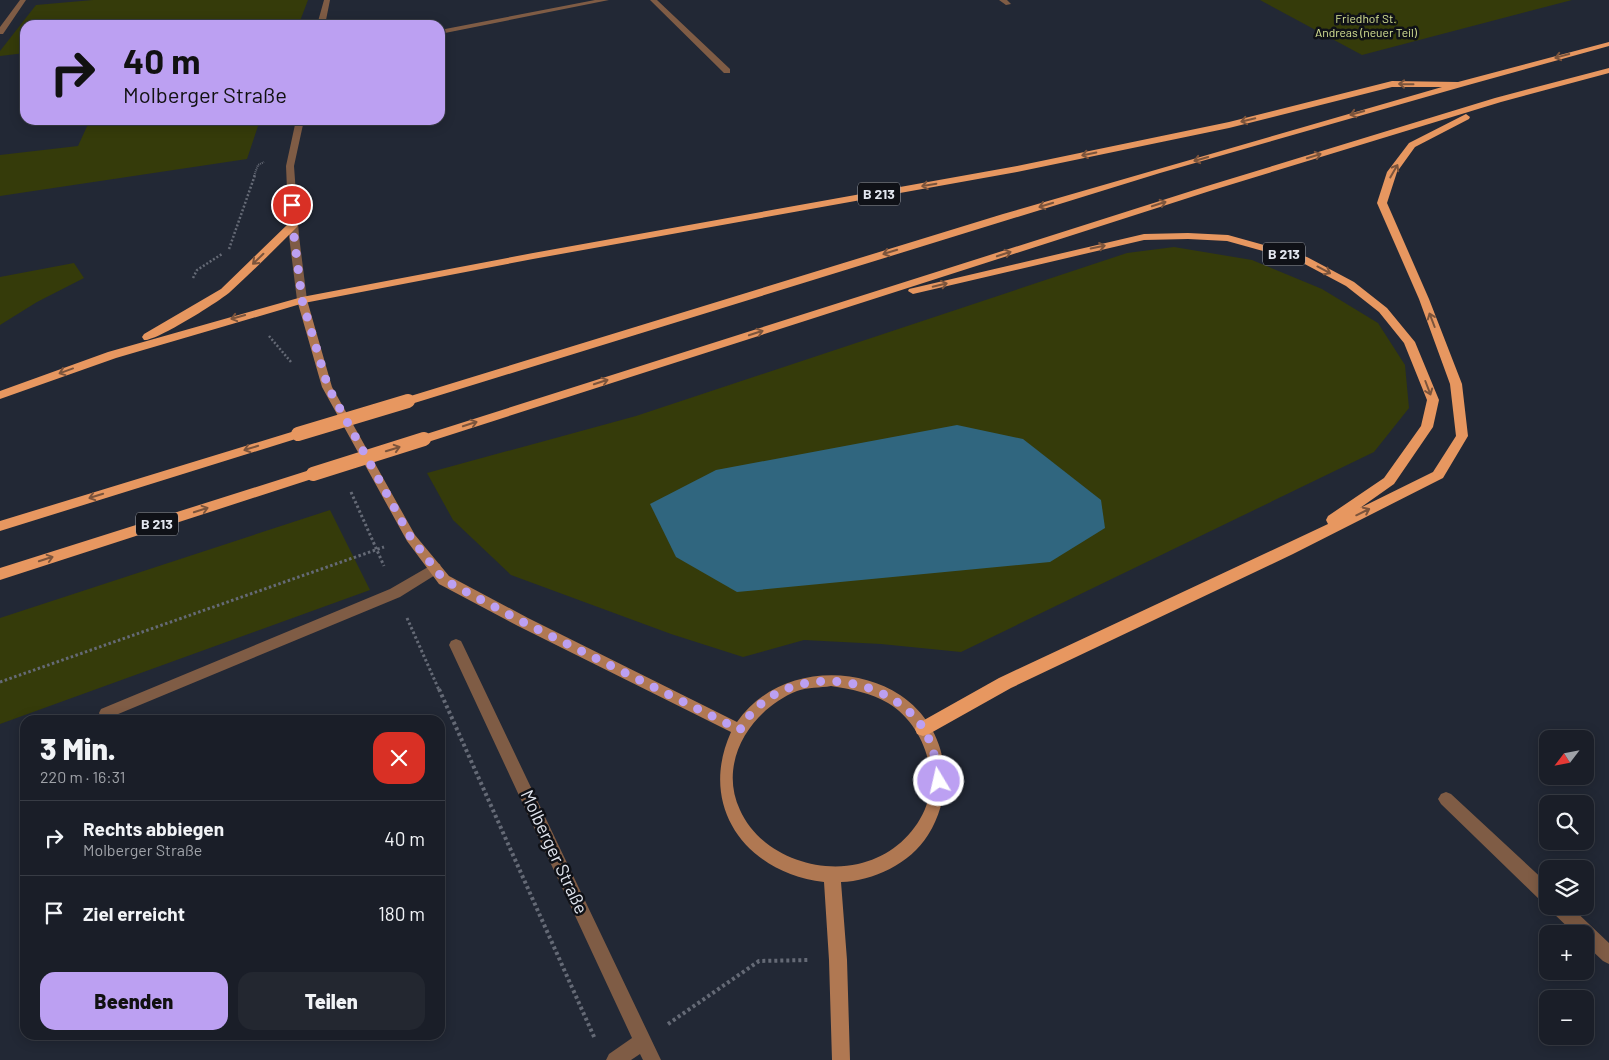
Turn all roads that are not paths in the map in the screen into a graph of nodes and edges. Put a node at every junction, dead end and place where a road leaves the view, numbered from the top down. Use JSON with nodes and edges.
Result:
{"nodes":[{"id":1,"x":23,"y":0,"type":"edge"},
{"id":2,"x":327,"y":0,"type":"edge"},
{"id":3,"x":606,"y":0,"type":"edge"},
{"id":4,"x":653,"y":0,"type":"edge"},
{"id":5,"x":322,"y":20,"type":"edge"},
{"id":6,"x":445,"y":31,"type":"edge"},
{"id":7,"x":0,"y":32,"type":"edge"},
{"id":8,"x":1609,"y":44,"type":"edge"},
{"id":9,"x":727,"y":70,"type":"dead end"},
{"id":10,"x":1609,"y":70,"type":"edge"},
{"id":11,"x":1454,"y":84,"type":"junction"},
{"id":12,"x":1498,"y":100,"type":"junction"},
{"id":13,"x":299,"y":125,"type":"edge"},
{"id":14,"x":293,"y":225,"type":"junction"},
{"id":15,"x":302,"y":300,"type":"junction"},
{"id":16,"x":858,"y":300,"type":"junction"},
{"id":17,"x":112,"y":355,"type":"junction"},
{"id":18,"x":0,"y":395,"type":"edge"},
{"id":19,"x":408,"y":400,"type":"joint"},
{"id":20,"x":0,"y":526,"type":"edge"},
{"id":21,"x":1288,"y":550,"type":"junction"},
{"id":22,"x":435,"y":568,"type":"junction"},
{"id":23,"x":0,"y":574,"type":"edge"},
{"id":24,"x":456,"y":645,"type":"dead end"},
{"id":25,"x":106,"y":713,"type":"dead end"},
{"id":26,"x":923,"y":729,"type":"junction"},
{"id":27,"x":740,"y":730,"type":"junction"},
{"id":28,"x":1446,"y":799,"type":"dead end"},
{"id":29,"x":832,"y":874,"type":"junction"},
{"id":30,"x":1539,"y":887,"type":"edge"},
{"id":31,"x":1567,"y":915,"type":"edge"},
{"id":32,"x":1609,"y":955,"type":"edge"},
{"id":33,"x":643,"y":1041,"type":"junction"},
{"id":34,"x":616,"y":1060,"type":"edge"},
{"id":35,"x":652,"y":1060,"type":"edge"},
{"id":36,"x":841,"y":1060,"type":"edge"}],
"edges":[{"from":1,"to":7,"type":"street"},
{"from":2,"to":5,"type":"street"},
{"from":3,"to":6,"type":"street"},
{"from":4,"to":9,"type":"street"},
{"from":8,"to":11,"type":"highway","number":"B 213","one_way":true},
{"from":10,"to":12,"type":"highway","number":"B 213"},
{"from":11,"to":15,"type":"highway","number":"B 213","one_way":true},
{"from":11,"to":19,"type":"highway","number":"B 213","one_way":true},
{"from":16,"to":12,"type":"highway","number":"B 213","one_way":true},
{"from":21,"to":12,"type":"highway","number":"B 213","one_way":true},
{"from":13,"to":14,"type":"street"},
{"from":14,"to":15,"type":"street"},
{"from":14,"to":17,"type":"highway","number":"B 213","one_way":true},
{"from":15,"to":17,"type":"highway","number":"B 213","one_way":true},
{"from":15,"to":22,"type":"main road"},
{"from":16,"to":21,"type":"highway","number":"B 213","one_way":true},
{"from":23,"to":16,"type":"highway","number":"B 213","one_way":true,"bridge":true},
{"from":17,"to":18,"type":"highway","number":"B 213","one_way":true},
{"from":19,"to":20,"type":"highway","number":"B 213","one_way":true,"bridge":true},
{"from":21,"to":26,"type":"highway"},
{"from":22,"to":25,"type":"street"},
{"from":22,"to":27,"type":"main road"},
{"from":24,"to":33,"type":"street","name":"Molberger Straße"},
{"from":26,"to":27,"type":"main road"},
{"from":26,"to":29,"type":"main road"},
{"from":27,"to":29,"type":"main road"},
{"from":28,"to":30,"type":"street"},
{"from":29,"to":36,"type":"main road"},
{"from":31,"to":32,"type":"street"},
{"from":33,"to":34,"type":"street"},
{"from":33,"to":35,"type":"street","name":"Molberger Straße"}]}
